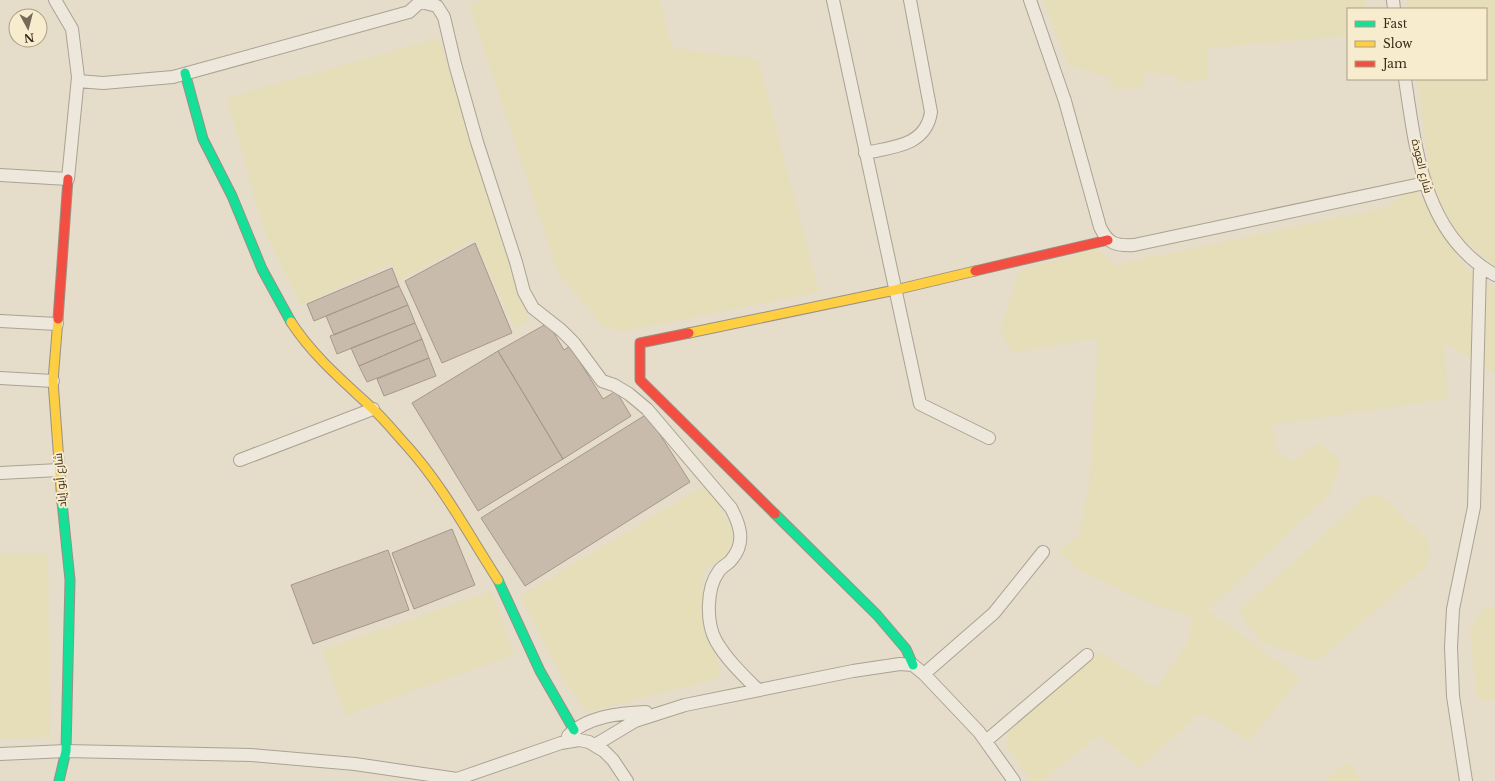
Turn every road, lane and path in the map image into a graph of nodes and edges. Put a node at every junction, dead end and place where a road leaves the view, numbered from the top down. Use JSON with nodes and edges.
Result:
{"nodes":[{"id":1,"x":55,"y":0,"type":"edge"},
{"id":2,"x":833,"y":0,"type":"edge"},
{"id":3,"x":910,"y":0,"type":"edge"},
{"id":4,"x":1030,"y":0,"type":"edge"},
{"id":5,"x":421,"y":1,"type":"edge"},
{"id":6,"x":185,"y":73,"type":"junction"},
{"id":7,"x":1405,"y":80,"type":"edge"},
{"id":8,"x":78,"y":82,"type":"junction"},
{"id":9,"x":865,"y":153,"type":"junction"},
{"id":10,"x":0,"y":175,"type":"edge"},
{"id":11,"x":68,"y":179,"type":"junction"},
{"id":12,"x":1425,"y":183,"type":"junction"},
{"id":13,"x":1108,"y":240,"type":"junction"},
{"id":14,"x":1480,"y":266,"type":"junction"},
{"id":15,"x":1495,"y":275,"type":"edge"},
{"id":16,"x":895,"y":290,"type":"junction"},
{"id":17,"x":0,"y":321,"type":"edge"},
{"id":18,"x":57,"y":324,"type":"junction"},
{"id":19,"x":0,"y":378,"type":"edge"},
{"id":20,"x":53,"y":381,"type":"junction"},
{"id":21,"x":373,"y":409,"type":"junction"},
{"id":22,"x":988,"y":438,"type":"dead end"},
{"id":23,"x":240,"y":460,"type":"dead end"},
{"id":24,"x":59,"y":470,"type":"junction"},
{"id":25,"x":0,"y":473,"type":"edge"},
{"id":26,"x":1043,"y":552,"type":"dead end"},
{"id":27,"x":1087,"y":655,"type":"dead end"},
{"id":28,"x":913,"y":666,"type":"junction"},
{"id":29,"x":924,"y":674,"type":"junction"},
{"id":30,"x":758,"y":690,"type":"junction"},
{"id":31,"x":660,"y":712,"type":"junction"},
{"id":32,"x":574,"y":730,"type":"junction"},
{"id":33,"x":986,"y":741,"type":"junction"},
{"id":34,"x":561,"y":743,"type":"junction"},
{"id":35,"x":595,"y":745,"type":"junction"},
{"id":36,"x":66,"y":751,"type":"junction"},
{"id":37,"x":0,"y":754,"type":"edge"},
{"id":38,"x":457,"y":780,"type":"edge"},
{"id":39,"x":59,"y":781,"type":"edge"},
{"id":40,"x":627,"y":781,"type":"edge"},
{"id":41,"x":1014,"y":781,"type":"edge"},
{"id":42,"x":1466,"y":781,"type":"edge"}],
"edges":[{"from":1,"to":8,"type":"street"},
{"from":2,"to":9,"type":"street"},
{"from":3,"to":9,"type":"street"},
{"from":4,"to":13,"type":"street"},
{"from":5,"to":6,"type":"street"},
{"from":5,"to":30,"type":"street"},
{"from":6,"to":8,"type":"street"},
{"from":6,"to":21,"type":"street"},
{"from":7,"to":12,"type":"street","name":"شارع العودة"},
{"from":8,"to":11,"type":"street"},
{"from":9,"to":16,"type":"street"},
{"from":10,"to":11,"type":"street"},
{"from":11,"to":18,"type":"street","name":"شارع أبو إياد"},
{"from":12,"to":13,"type":"street"},
{"from":12,"to":14,"type":"street","name":"شارع العودة"},
{"from":13,"to":16,"type":"street"},
{"from":14,"to":15,"type":"street","name":"شارع العودة"},
{"from":14,"to":42,"type":"street"},
{"from":16,"to":22,"type":"street"},
{"from":16,"to":28,"type":"street"},
{"from":17,"to":18,"type":"street"},
{"from":18,"to":20,"type":"street","name":"شارع أبو إياد"},
{"from":19,"to":20,"type":"street"},
{"from":20,"to":24,"type":"street","name":"شارع أبو إياد"},
{"from":21,"to":23,"type":"street"},
{"from":21,"to":32,"type":"street"},
{"from":24,"to":25,"type":"street"},
{"from":24,"to":36,"type":"street","name":"شارع أبو إياد"},
{"from":26,"to":29,"type":"street"},
{"from":27,"to":33,"type":"street"},
{"from":28,"to":29,"type":"street"},
{"from":28,"to":30,"type":"street"},
{"from":29,"to":33,"type":"street"},
{"from":30,"to":31,"type":"street"},
{"from":31,"to":32,"type":"street"},
{"from":31,"to":35,"type":"street"},
{"from":32,"to":34,"type":"street"},
{"from":33,"to":41,"type":"street"},
{"from":34,"to":35,"type":"street"},
{"from":34,"to":38,"type":"street"},
{"from":35,"to":40,"type":"street"},
{"from":36,"to":37,"type":"street"},
{"from":36,"to":38,"type":"street"},
{"from":36,"to":39,"type":"street","name":"شارع أبو إياد"}]}
